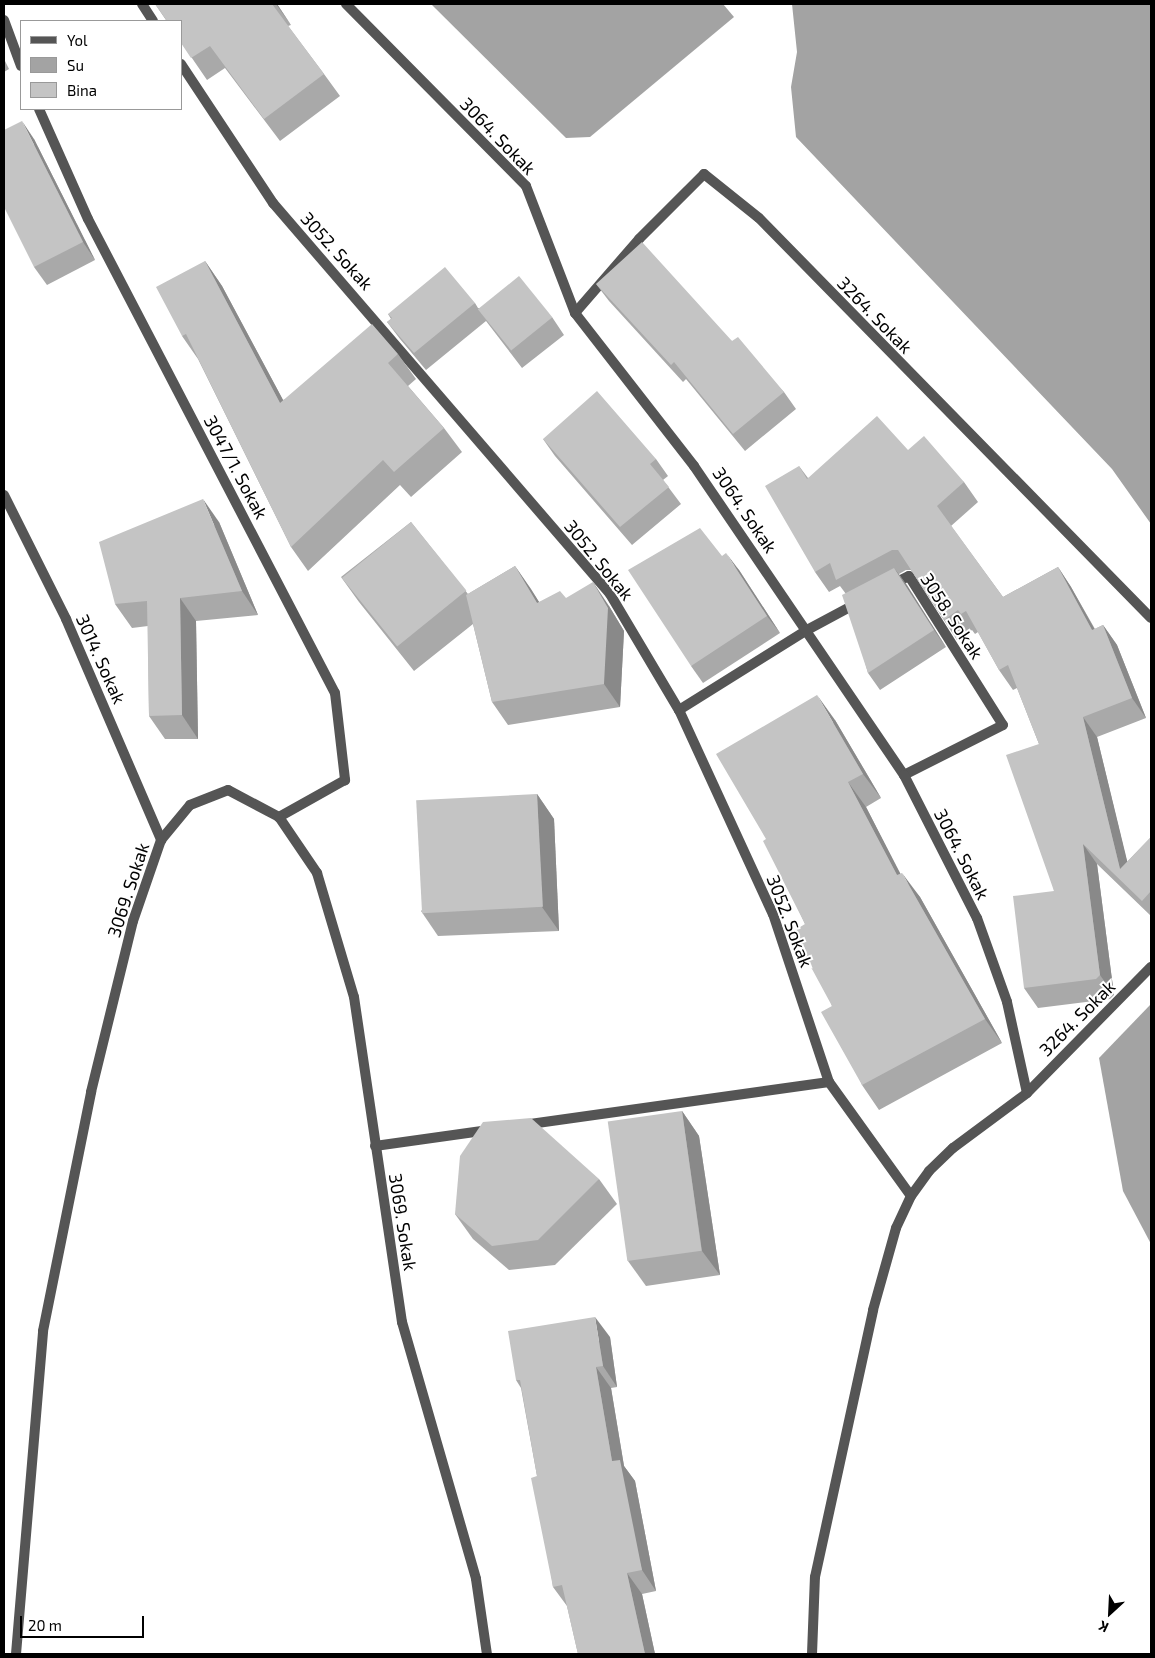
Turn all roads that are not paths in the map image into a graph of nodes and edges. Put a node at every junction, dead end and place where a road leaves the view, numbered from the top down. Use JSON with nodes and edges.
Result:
{"nodes":[{"id":1,"x":142,"y":4,"type":"edge"},
{"id":2,"x":346,"y":4,"type":"edge"},
{"id":3,"x":4,"y":20,"type":"edge"},
{"id":4,"x":152,"y":20,"type":"edge"},
{"id":5,"x":20,"y":63,"type":"edge"},
{"id":6,"x":182,"y":66,"type":"edge"},
{"id":7,"x":39,"y":110,"type":"edge"},
{"id":8,"x":575,"y":313,"type":"junction"},
{"id":9,"x":4,"y":495,"type":"edge"},
{"id":10,"x":883,"y":590,"type":"edge"},
{"id":11,"x":866,"y":598,"type":"edge"},
{"id":12,"x":1151,"y":618,"type":"edge"},
{"id":13,"x":807,"y":630,"type":"junction"},
{"id":14,"x":680,"y":710,"type":"junction"},
{"id":15,"x":904,"y":775,"type":"junction"},
{"id":16,"x":279,"y":817,"type":"junction"},
{"id":17,"x":161,"y":840,"type":"junction"},
{"id":18,"x":1151,"y":967,"type":"edge"},
{"id":19,"x":829,"y":1082,"type":"junction"},
{"id":20,"x":1027,"y":1093,"type":"junction"},
{"id":21,"x":375,"y":1146,"type":"junction"},
{"id":22,"x":911,"y":1196,"type":"junction"},
{"id":23,"x":16,"y":1654,"type":"edge"},
{"id":24,"x":487,"y":1654,"type":"edge"},
{"id":25,"x":812,"y":1654,"type":"edge"}],
"edges":[{"from":1,"to":4,"type":"street"},
{"from":2,"to":8,"type":"street","name":"3064. Sokak"},
{"from":3,"to":5,"type":"street"},
{"from":6,"to":14,"type":"street","name":"3052. Sokak"},
{"from":7,"to":16,"type":"street","name":"3047/1. Sokak"},
{"from":8,"to":12,"type":"street","name":"3264. Sokak"},
{"from":8,"to":13,"type":"street","name":"3064. Sokak"},
{"from":9,"to":17,"type":"street","name":"3014. Sokak"},
{"from":10,"to":15,"type":"street","name":"3058. Sokak"},
{"from":11,"to":13,"type":"street"},
{"from":13,"to":14,"type":"street"},
{"from":13,"to":15,"type":"street","name":"3064. Sokak"},
{"from":14,"to":19,"type":"street","name":"3052. Sokak"},
{"from":15,"to":20,"type":"street","name":"3064. Sokak"},
{"from":16,"to":17,"type":"street","name":"3069. Sokak"},
{"from":16,"to":21,"type":"street","name":"3069. Sokak"},
{"from":17,"to":23,"type":"street","name":"3069. Sokak"},
{"from":18,"to":20,"type":"street","name":"3264. Sokak"},
{"from":19,"to":21,"type":"street"},
{"from":19,"to":22,"type":"street","name":"3052. Sokak"},
{"from":20,"to":22,"type":"street","name":"3264. Sokak"},
{"from":21,"to":24,"type":"street","name":"3069. Sokak"},
{"from":22,"to":25,"type":"street","name":"3264. Sokak"}]}
